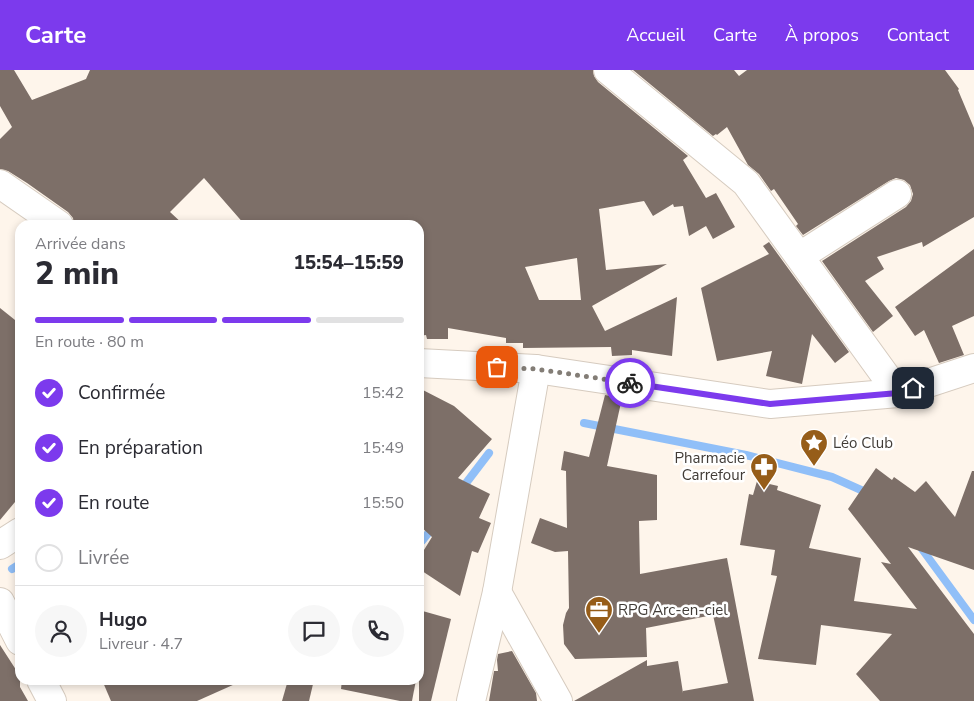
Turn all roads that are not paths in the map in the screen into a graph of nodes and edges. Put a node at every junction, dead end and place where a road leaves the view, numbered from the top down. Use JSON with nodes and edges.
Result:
{"nodes":[{"id":1,"x":608,"y":70,"type":"edge"},
{"id":2,"x":0,"y":184,"type":"edge"},
{"id":3,"x":897,"y":194,"type":"dead end"},
{"id":4,"x":52,"y":220,"type":"edge"},
{"id":5,"x":800,"y":256,"type":"junction"},
{"id":6,"x":424,"y":363,"type":"edge"},
{"id":7,"x":974,"y":368,"type":"edge"},
{"id":8,"x":536,"y":369,"type":"junction"},
{"id":9,"x":898,"y":393,"type":"junction"},
{"id":10,"x":15,"y":535,"type":"edge"},
{"id":11,"x":0,"y":545,"type":"edge"},
{"id":12,"x":497,"y":592,"type":"junction"},
{"id":13,"x":0,"y":602,"type":"edge"},
{"id":14,"x":15,"y":631,"type":"edge"},
{"id":15,"x":44,"y":685,"type":"edge"},
{"id":16,"x":52,"y":701,"type":"edge"},
{"id":17,"x":471,"y":701,"type":"edge"},
{"id":18,"x":558,"y":701,"type":"edge"}],
"edges":[{"from":1,"to":5,"type":"street"},
{"from":2,"to":4,"type":"street"},
{"from":3,"to":5,"type":"street"},
{"from":5,"to":9,"type":"street"},
{"from":6,"to":8,"type":"street"},
{"from":7,"to":9,"type":"street"},
{"from":8,"to":9,"type":"street"},
{"from":8,"to":12,"type":"street"},
{"from":10,"to":11,"type":"street"},
{"from":12,"to":17,"type":"street"},
{"from":12,"to":18,"type":"street"},
{"from":13,"to":14,"type":"street"},
{"from":15,"to":16,"type":"street"}]}
